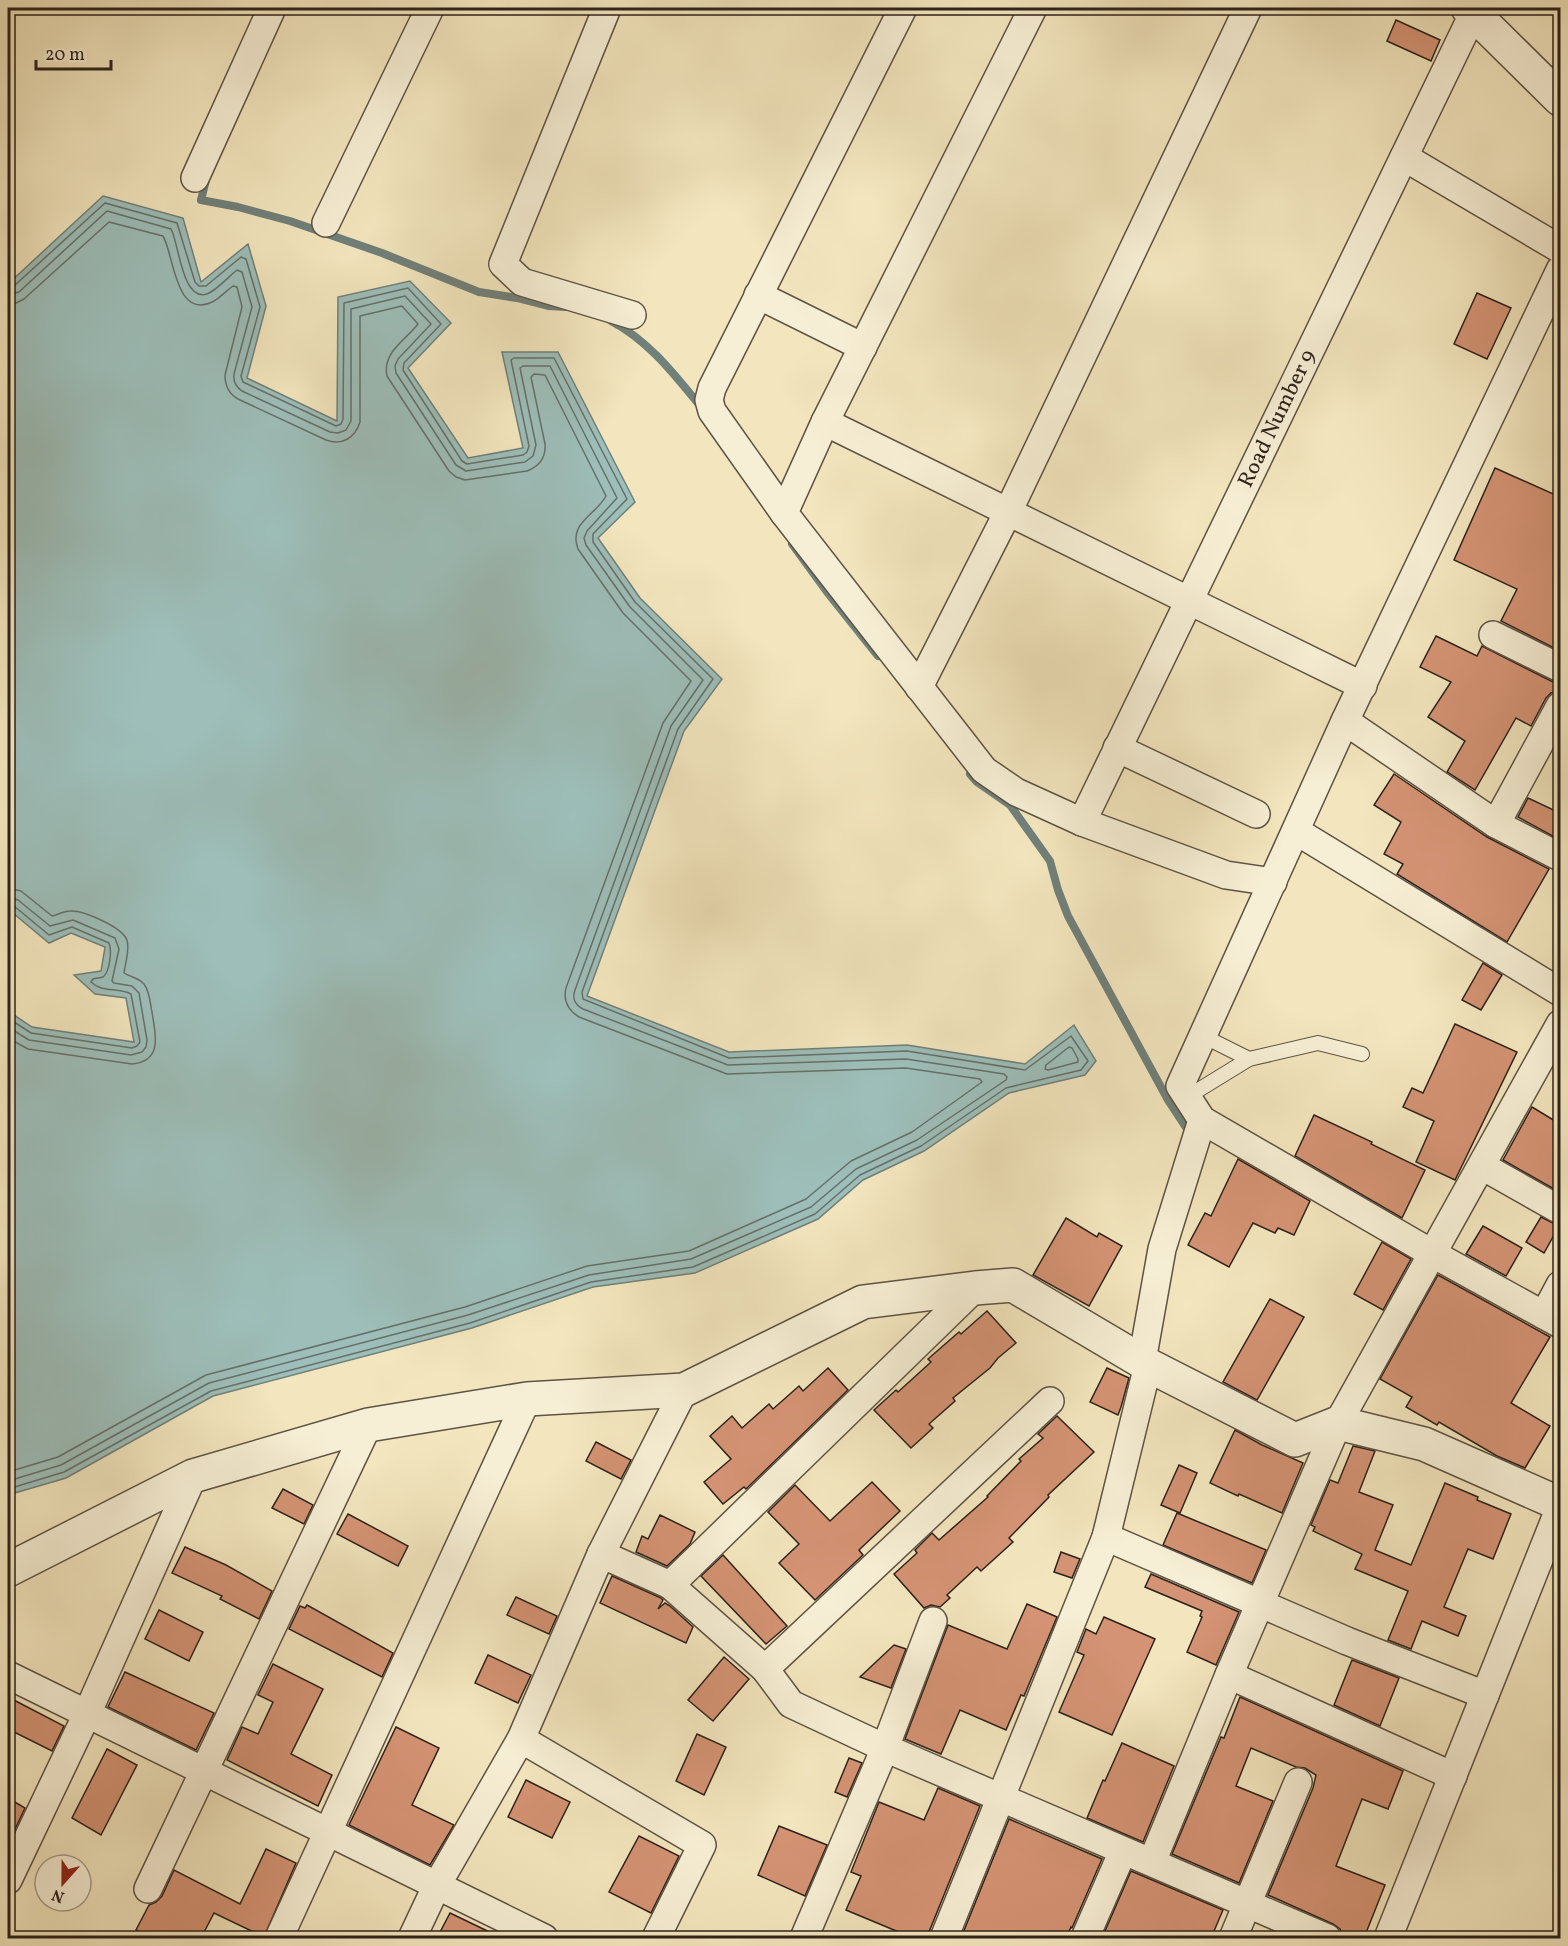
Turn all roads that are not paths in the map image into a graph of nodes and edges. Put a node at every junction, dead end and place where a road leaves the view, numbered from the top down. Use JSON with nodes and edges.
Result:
{"nodes":[{"id":1,"x":272,"y":8,"type":"edge"},
{"id":2,"x":430,"y":8,"type":"edge"},
{"id":3,"x":607,"y":8,"type":"edge"},
{"id":4,"x":903,"y":8,"type":"edge"},
{"id":5,"x":1033,"y":8,"type":"edge"},
{"id":6,"x":1248,"y":8,"type":"edge"},
{"id":7,"x":1472,"y":10,"type":"edge"},
{"id":8,"x":1560,"y":99,"type":"edge"},
{"id":9,"x":1404,"y":157,"type":"junction"},
{"id":10,"x":195,"y":178,"type":"dead end"},
{"id":11,"x":326,"y":223,"type":"dead end"},
{"id":12,"x":1560,"y":249,"type":"edge"},
{"id":13,"x":1560,"y":270,"type":"edge"},
{"id":14,"x":758,"y":295,"type":"junction"},
{"id":15,"x":632,"y":315,"type":"dead end"},
{"id":16,"x":863,"y":347,"type":"junction"},
{"id":17,"x":825,"y":422,"type":"junction"},
{"id":18,"x":1008,"y":512,"type":"junction"},
{"id":19,"x":784,"y":513,"type":"junction"},
{"id":20,"x":1189,"y":601,"type":"junction"},
{"id":21,"x":1493,"y":635,"type":"dead end"},
{"id":22,"x":1560,"y":668,"type":"edge"},
{"id":23,"x":1363,"y":686,"type":"junction"},
{"id":24,"x":919,"y":687,"type":"junction"},
{"id":25,"x":1560,"y":706,"type":"edge"},
{"id":26,"x":1345,"y":722,"type":"junction"},
{"id":27,"x":1118,"y":748,"type":"junction"},
{"id":28,"x":1256,"y":814,"type":"dead end"},
{"id":29,"x":1082,"y":822,"type":"junction"},
{"id":30,"x":1496,"y":824,"type":"junction"},
{"id":31,"x":1296,"y":831,"type":"junction"},
{"id":32,"x":1560,"y":857,"type":"edge"},
{"id":33,"x":1273,"y":882,"type":"junction"},
{"id":34,"x":1560,"y":992,"type":"edge"},
{"id":35,"x":1560,"y":1024,"type":"edge"},
{"id":36,"x":1203,"y":1036,"type":"junction"},
{"id":37,"x":1362,"y":1054,"type":"dead end"},
{"id":38,"x":1553,"y":1057,"type":"edge"},
{"id":39,"x":1249,"y":1059,"type":"junction"},
{"id":40,"x":1187,"y":1097,"type":"junction"},
{"id":41,"x":1202,"y":1120,"type":"junction"},
{"id":42,"x":1482,"y":1166,"type":"junction"},
{"id":43,"x":1560,"y":1210,"type":"edge"},
{"id":44,"x":1433,"y":1254,"type":"junction"},
{"id":45,"x":1560,"y":1285,"type":"edge"},
{"id":46,"x":975,"y":1288,"type":"junction"},
{"id":47,"x":1552,"y":1320,"type":"edge"},
{"id":48,"x":1145,"y":1363,"type":"junction"},
{"id":49,"x":684,"y":1390,"type":"junction"},
{"id":50,"x":527,"y":1399,"type":"junction"},
{"id":51,"x":1050,"y":1401,"type":"dead end"},
{"id":52,"x":1338,"y":1423,"type":"junction"},
{"id":53,"x":368,"y":1425,"type":"junction"},
{"id":54,"x":193,"y":1476,"type":"junction"},
{"id":55,"x":1560,"y":1505,"type":"edge"},
{"id":56,"x":1106,"y":1537,"type":"junction"},
{"id":57,"x":601,"y":1554,"type":"junction"},
{"id":58,"x":8,"y":1570,"type":"edge"},
{"id":59,"x":669,"y":1585,"type":"junction"},
{"id":60,"x":1261,"y":1604,"type":"junction"},
{"id":61,"x":933,"y":1621,"type":"dead end"},
{"id":62,"x":765,"y":1669,"type":"junction"},
{"id":63,"x":8,"y":1675,"type":"edge"},
{"id":64,"x":1229,"y":1675,"type":"junction"},
{"id":65,"x":1485,"y":1695,"type":"junction"},
{"id":66,"x":87,"y":1714,"type":"junction"},
{"id":67,"x":521,"y":1738,"type":"junction"},
{"id":68,"x":885,"y":1748,"type":"junction"},
{"id":69,"x":204,"y":1771,"type":"junction"},
{"id":70,"x":1453,"y":1776,"type":"junction"},
{"id":71,"x":1298,"y":1782,"type":"dead end"},
{"id":72,"x":1000,"y":1796,"type":"junction"},
{"id":73,"x":327,"y":1830,"type":"junction"},
{"id":74,"x":1123,"y":1851,"type":"junction"},
{"id":75,"x":1152,"y":1862,"type":"junction"},
{"id":76,"x":8,"y":1880,"type":"edge"},
{"id":77,"x":437,"y":1885,"type":"junction"},
{"id":78,"x":148,"y":1889,"type":"dead end"},
{"id":79,"x":1248,"y":1903,"type":"junction"},
{"id":80,"x":279,"y":1938,"type":"edge"},
{"id":81,"x":412,"y":1938,"type":"edge"},
{"id":82,"x":544,"y":1938,"type":"edge"},
{"id":83,"x":656,"y":1938,"type":"edge"},
{"id":84,"x":804,"y":1938,"type":"edge"},
{"id":85,"x":944,"y":1938,"type":"edge"},
{"id":86,"x":1085,"y":1938,"type":"edge"},
{"id":87,"x":1233,"y":1938,"type":"edge"},
{"id":88,"x":1327,"y":1938,"type":"edge"},
{"id":89,"x":1388,"y":1938,"type":"edge"}],
"edges":[{"from":1,"to":10,"type":"street"},
{"from":2,"to":11,"type":"street"},
{"from":3,"to":15,"type":"street"},
{"from":4,"to":14,"type":"street"},
{"from":5,"to":16,"type":"street"},
{"from":6,"to":18,"type":"street"},
{"from":7,"to":8,"type":"street"},
{"from":7,"to":9,"type":"street","name":"Road Number 9"},
{"from":9,"to":12,"type":"street"},
{"from":9,"to":20,"type":"street","name":"Road Number 9"},
{"from":13,"to":23,"type":"street"},
{"from":14,"to":16,"type":"street"},
{"from":14,"to":19,"type":"street"},
{"from":16,"to":17,"type":"street"},
{"from":17,"to":18,"type":"street"},
{"from":17,"to":19,"type":"street"},
{"from":18,"to":20,"type":"street"},
{"from":18,"to":24,"type":"street"},
{"from":19,"to":24,"type":"street"},
{"from":20,"to":23,"type":"street"},
{"from":20,"to":27,"type":"street","name":"Road Number 9"},
{"from":21,"to":22,"type":"street"},
{"from":23,"to":26,"type":"street"},
{"from":24,"to":29,"type":"street"},
{"from":25,"to":30,"type":"street"},
{"from":26,"to":30,"type":"street"},
{"from":26,"to":31,"type":"street"},
{"from":27,"to":28,"type":"street"},
{"from":27,"to":29,"type":"street","name":"Road Number 9"},
{"from":29,"to":33,"type":"street"},
{"from":30,"to":32,"type":"street"},
{"from":31,"to":33,"type":"street"},
{"from":31,"to":34,"type":"street"},
{"from":33,"to":36,"type":"street"},
{"from":35,"to":38,"type":"street"},
{"from":36,"to":39,"type":"lane"},
{"from":36,"to":40,"type":"street"},
{"from":37,"to":39,"type":"lane"},
{"from":38,"to":42,"type":"street"},
{"from":39,"to":40,"type":"lane"},
{"from":40,"to":41,"type":"street"},
{"from":41,"to":44,"type":"street"},
{"from":41,"to":48,"type":"street"},
{"from":42,"to":43,"type":"street"},
{"from":42,"to":44,"type":"street"},
{"from":44,"to":47,"type":"street"},
{"from":44,"to":52,"type":"street"},
{"from":45,"to":47,"type":"street"},
{"from":46,"to":48,"type":"street"},
{"from":46,"to":49,"type":"street"},
{"from":46,"to":59,"type":"street"},
{"from":48,"to":52,"type":"street"},
{"from":48,"to":56,"type":"street"},
{"from":49,"to":50,"type":"street"},
{"from":49,"to":57,"type":"street"},
{"from":50,"to":53,"type":"street"},
{"from":50,"to":73,"type":"street"},
{"from":51,"to":62,"type":"street"},
{"from":52,"to":55,"type":"street"},
{"from":52,"to":60,"type":"street"},
{"from":53,"to":54,"type":"street"},
{"from":53,"to":69,"type":"street"},
{"from":54,"to":58,"type":"street"},
{"from":54,"to":66,"type":"street"},
{"from":55,"to":65,"type":"street"},
{"from":56,"to":60,"type":"street"},
{"from":56,"to":72,"type":"street"},
{"from":57,"to":59,"type":"street"},
{"from":57,"to":67,"type":"street"},
{"from":59,"to":62,"type":"street"},
{"from":60,"to":64,"type":"street"},
{"from":60,"to":65,"type":"street"},
{"from":61,"to":68,"type":"street"},
{"from":62,"to":68,"type":"street"},
{"from":63,"to":66,"type":"street"},
{"from":64,"to":70,"type":"street"},
{"from":64,"to":75,"type":"street"},
{"from":65,"to":70,"type":"street"},
{"from":66,"to":69,"type":"street"},
{"from":66,"to":76,"type":"street"},
{"from":67,"to":77,"type":"street"},
{"from":67,"to":83,"type":"street"},
{"from":68,"to":72,"type":"street"},
{"from":68,"to":84,"type":"street"},
{"from":69,"to":73,"type":"street"},
{"from":69,"to":78,"type":"street"},
{"from":70,"to":89,"type":"street"},
{"from":71,"to":79,"type":"street"},
{"from":72,"to":74,"type":"street"},
{"from":72,"to":85,"type":"street"},
{"from":73,"to":77,"type":"street"},
{"from":73,"to":80,"type":"street"},
{"from":74,"to":75,"type":"street"},
{"from":74,"to":86,"type":"street"},
{"from":75,"to":79,"type":"street"},
{"from":77,"to":81,"type":"street"},
{"from":77,"to":82,"type":"street"},
{"from":79,"to":87,"type":"street"},
{"from":79,"to":88,"type":"street"}]}
